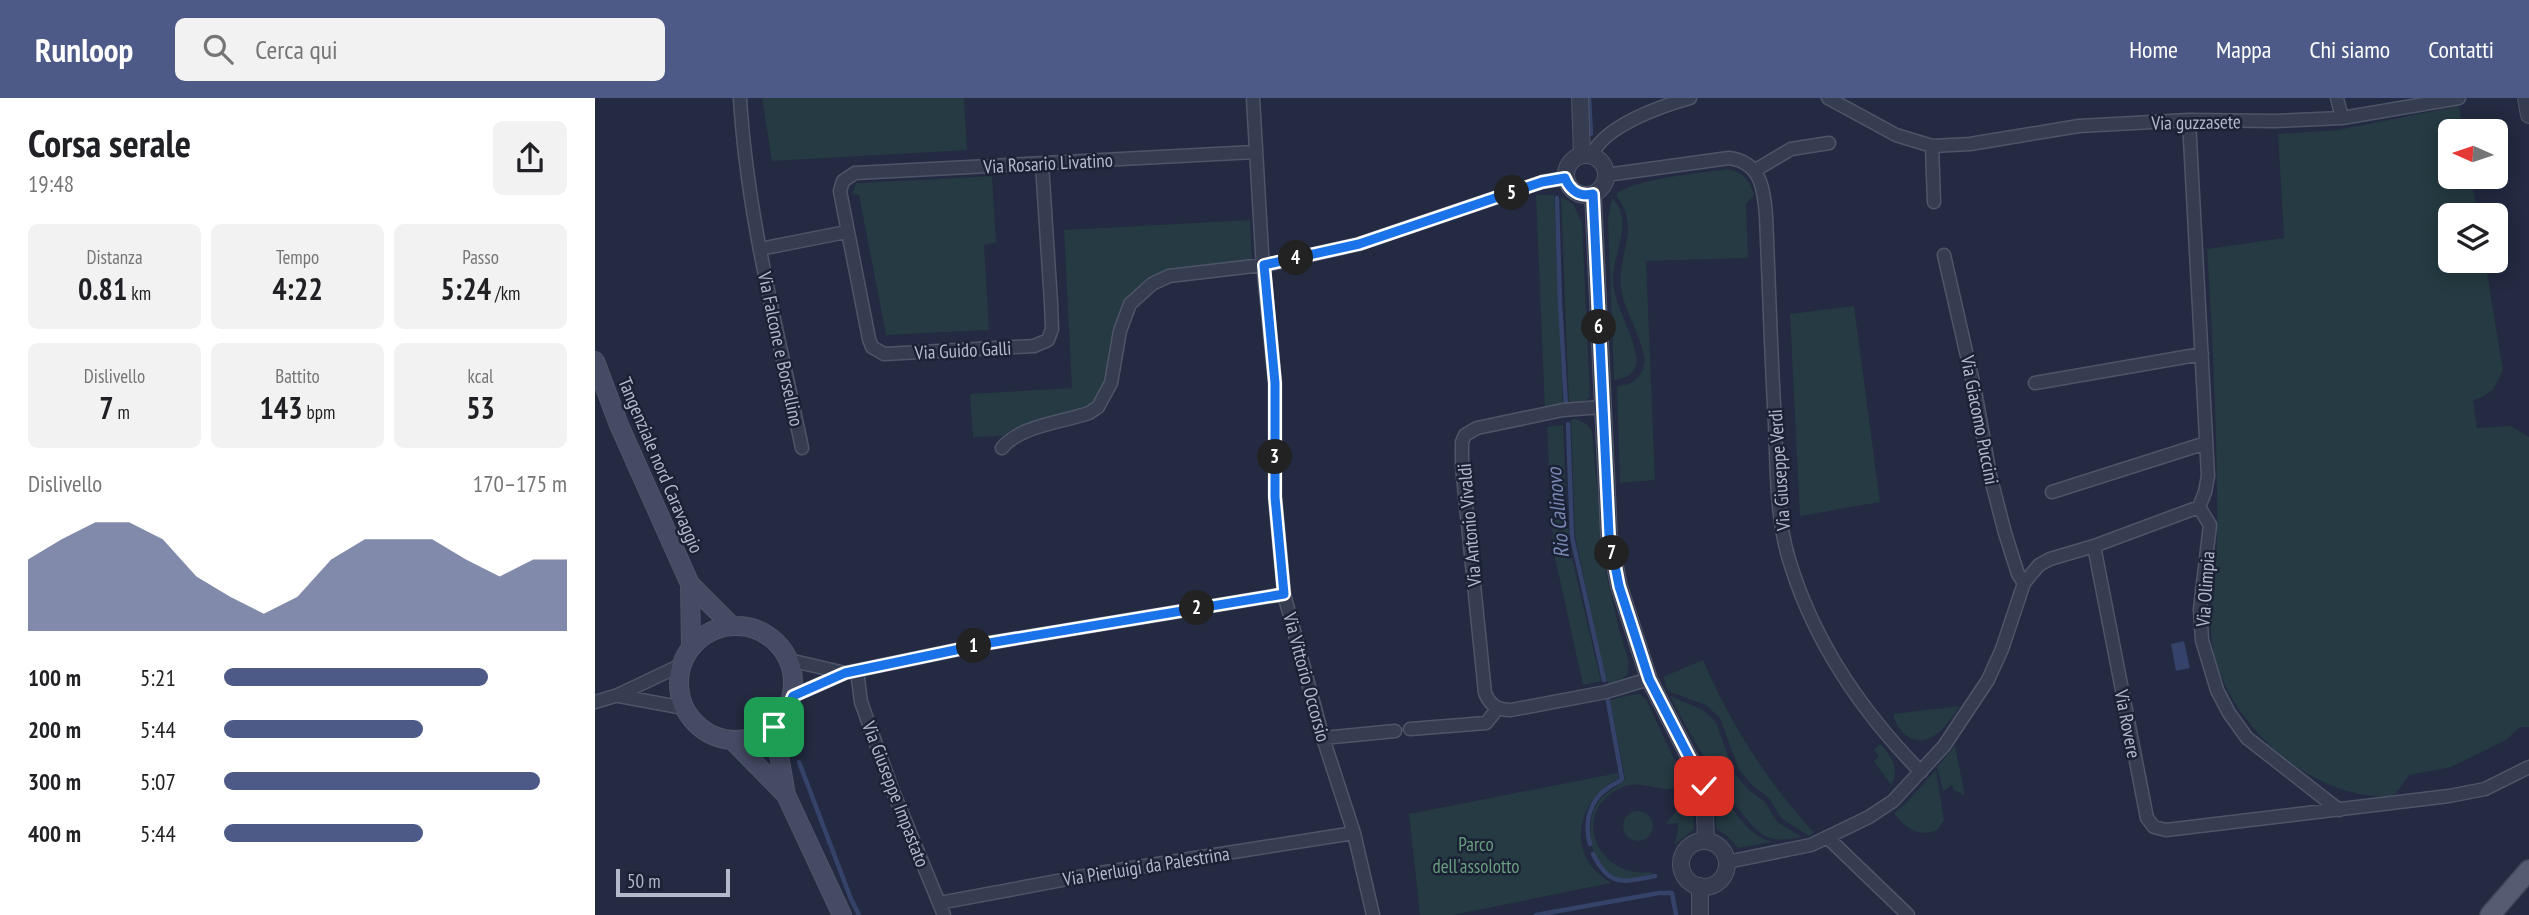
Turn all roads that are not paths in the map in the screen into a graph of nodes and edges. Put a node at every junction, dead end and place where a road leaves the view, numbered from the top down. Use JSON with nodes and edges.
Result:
{"nodes":[{"id":1,"x":740,"y":98,"type":"edge"},
{"id":2,"x":1253,"y":98,"type":"edge"},
{"id":3,"x":1580,"y":98,"type":"edge"},
{"id":4,"x":1690,"y":98,"type":"edge"},
{"id":5,"x":1828,"y":98,"type":"edge"},
{"id":6,"x":2337,"y":98,"type":"edge"},
{"id":7,"x":2459,"y":98,"type":"edge"},
{"id":8,"x":2526,"y":98,"type":"edge"},
{"id":9,"x":2529,"y":115,"type":"edge"},
{"id":10,"x":2342,"y":118,"type":"junction"},
{"id":11,"x":2189,"y":120,"type":"junction"},
{"id":12,"x":1829,"y":143,"type":"dead end"},
{"id":13,"x":1932,"y":146,"type":"junction"},
{"id":14,"x":1255,"y":152,"type":"junction"},
{"id":15,"x":1587,"y":155,"type":"junction"},
{"id":16,"x":1042,"y":164,"type":"junction"},
{"id":17,"x":1755,"y":171,"type":"junction"},
{"id":18,"x":1606,"y":175,"type":"junction"},
{"id":19,"x":1565,"y":178,"type":"junction"},
{"id":20,"x":843,"y":180,"type":"joint"},
{"id":21,"x":1593,"y":194,"type":"junction"},
{"id":22,"x":1934,"y":202,"type":"dead end"},
{"id":23,"x":846,"y":232,"type":"junction"},
{"id":24,"x":760,"y":249,"type":"junction"},
{"id":25,"x":1944,"y":255,"type":"dead end"},
{"id":26,"x":1264,"y":265,"type":"junction"},
{"id":27,"x":2202,"y":354,"type":"junction"},
{"id":28,"x":595,"y":361,"type":"edge"},
{"id":29,"x":2035,"y":383,"type":"dead end"},
{"id":30,"x":1602,"y":407,"type":"junction"},
{"id":31,"x":2206,"y":443,"type":"junction"},
{"id":32,"x":802,"y":448,"type":"dead end"},
{"id":33,"x":1002,"y":448,"type":"dead end"},
{"id":34,"x":2052,"y":492,"type":"dead end"},
{"id":35,"x":2199,"y":508,"type":"junction"},
{"id":36,"x":2094,"y":546,"type":"junction"},
{"id":37,"x":2024,"y":583,"type":"junction"},
{"id":38,"x":690,"y":584,"type":"junction"},
{"id":39,"x":1284,"y":594,"type":"junction"},
{"id":40,"x":731,"y":625,"type":"junction"},
{"id":41,"x":691,"y":648,"type":"junction"},
{"id":42,"x":789,"y":660,"type":"junction"},
{"id":43,"x":681,"y":665,"type":"junction"},
{"id":44,"x":851,"y":672,"type":"junction"},
{"id":45,"x":1649,"y":679,"type":"junction"},
{"id":46,"x":618,"y":695,"type":"junction"},
{"id":47,"x":793,"y":696,"type":"junction"},
{"id":48,"x":595,"y":702,"type":"edge"},
{"id":49,"x":684,"y":708,"type":"junction"},
{"id":50,"x":1497,"y":709,"type":"junction"},
{"id":51,"x":774,"y":727,"type":"junction"},
{"id":52,"x":1410,"y":729,"type":"dead end"},
{"id":53,"x":1395,"y":731,"type":"dead end"},
{"id":54,"x":1323,"y":738,"type":"junction"},
{"id":55,"x":733,"y":741,"type":"junction"},
{"id":56,"x":2529,"y":767,"type":"edge"},
{"id":57,"x":1921,"y":772,"type":"junction"},
{"id":58,"x":786,"y":795,"type":"junction"},
{"id":59,"x":2339,"y":810,"type":"junction"},
{"id":60,"x":1354,"y":833,"type":"junction"},
{"id":61,"x":1828,"y":838,"type":"junction"},
{"id":62,"x":1706,"y":841,"type":"junction"},
{"id":63,"x":1727,"y":862,"type":"junction"},
{"id":64,"x":2529,"y":870,"type":"edge"},
{"id":65,"x":1700,"y":886,"type":"junction"},
{"id":66,"x":941,"y":909,"type":"edge"},
{"id":67,"x":842,"y":915,"type":"edge"},
{"id":68,"x":1373,"y":915,"type":"edge"},
{"id":69,"x":1700,"y":915,"type":"edge"},
{"id":70,"x":1908,"y":915,"type":"edge"},
{"id":71,"x":2490,"y":915,"type":"edge"}],
"edges":[{"from":1,"to":24,"type":"street","name":"Via Falcone e Borsellino"},
{"from":2,"to":14,"type":"street","name":"Via Vittorio Occorsio"},
{"from":3,"to":15,"type":"street"},
{"from":4,"to":15,"type":"street"},
{"from":5,"to":13,"type":"street","name":"Via guzzasete"},
{"from":6,"to":10,"type":"street"},
{"from":7,"to":10,"type":"street","name":"Via guzzasete"},
{"from":8,"to":9,"type":"street"},
{"from":10,"to":11,"type":"street","name":"Via guzzasete"},
{"from":11,"to":13,"type":"street","name":"Via guzzasete"},
{"from":11,"to":27,"type":"street"},
{"from":12,"to":17,"type":"street"},
{"from":13,"to":22,"type":"street"},
{"from":14,"to":16,"type":"street","name":"Via Rosario Livatino"},
{"from":14,"to":26,"type":"street","name":"Via Vittorio Occorsio"},
{"from":15,"to":18,"type":"street"},
{"from":15,"to":19,"type":"street"},
{"from":16,"to":20,"type":"street","name":"Via Rosario Livatino"},
{"from":16,"to":23,"type":"street","name":"Via Guido Galli"},
{"from":17,"to":18,"type":"street"},
{"from":17,"to":57,"type":"street","name":"Via Giuseppe Verdi"},
{"from":18,"to":21,"type":"street"},
{"from":19,"to":21,"type":"street"},
{"from":19,"to":26,"type":"street"},
{"from":20,"to":23,"type":"street","name":"Via Guido Galli"},
{"from":21,"to":30,"type":"street"},
{"from":23,"to":24,"type":"street","name":"Via Falcone e Borsellino"},
{"from":24,"to":32,"type":"street","name":"Via Falcone e Borsellino"},
{"from":25,"to":37,"type":"street","name":"Via Giacomo Puccini"},
{"from":26,"to":33,"type":"street"},
{"from":26,"to":39,"type":"street","name":"Via Vittorio Occorsio"},
{"from":27,"to":29,"type":"street"},
{"from":27,"to":31,"type":"street"},
{"from":28,"to":38,"type":"main road","name":"Tangenziale nord Caravaggio"},
{"from":30,"to":45,"type":"street"},
{"from":30,"to":50,"type":"street","name":"Via Antonio Vivaldi"},
{"from":31,"to":34,"type":"street"},
{"from":31,"to":35,"type":"street"},
{"from":35,"to":36,"type":"street"},
{"from":35,"to":59,"type":"street","name":"Via Olimpia"},
{"from":36,"to":37,"type":"street"},
{"from":36,"to":59,"type":"street","name":"Via Rovere"},
{"from":37,"to":57,"type":"street"},
{"from":38,"to":40,"type":"main road","name":"Tangenziale nord Caravaggio"},
{"from":38,"to":41,"type":"main road","name":"Tangenziale nord Caravaggio"},
{"from":39,"to":44,"type":"street"},
{"from":39,"to":54,"type":"street","name":"Via Vittorio Occorsio"},
{"from":40,"to":41,"type":"main road"},
{"from":40,"to":42,"type":"main road"},
{"from":41,"to":43,"type":"main road"},
{"from":42,"to":44,"type":"street"},
{"from":42,"to":47,"type":"main road"},
{"from":43,"to":46,"type":"street"},
{"from":43,"to":49,"type":"main road"},
{"from":44,"to":47,"type":"street"},
{"from":44,"to":66,"type":"street","name":"Via Giuseppe Impastato"},
{"from":45,"to":50,"type":"street"},
{"from":45,"to":62,"type":"street"},
{"from":46,"to":48,"type":"street"},
{"from":46,"to":49,"type":"street"},
{"from":47,"to":51,"type":"main road"},
{"from":49,"to":55,"type":"main road"},
{"from":50,"to":52,"type":"street"},
{"from":51,"to":55,"type":"main road"},
{"from":51,"to":58,"type":"main road"},
{"from":53,"to":54,"type":"street"},
{"from":54,"to":60,"type":"street","name":"Via Vittorio Occorsio"},
{"from":55,"to":58,"type":"main road"},
{"from":56,"to":59,"type":"street"},
{"from":57,"to":61,"type":"street"},
{"from":58,"to":67,"type":"main road"},
{"from":60,"to":66,"type":"street","name":"Via Pierluigi da Palestrina"},
{"from":60,"to":68,"type":"street","name":"Via Vittorio Occorsio"},
{"from":61,"to":63,"type":"street"},
{"from":61,"to":70,"type":"street"},
{"from":62,"to":63,"type":"street"},
{"from":62,"to":65,"type":"street"},
{"from":63,"to":65,"type":"street"},
{"from":64,"to":71,"type":"main road"},
{"from":65,"to":69,"type":"street"}]}
